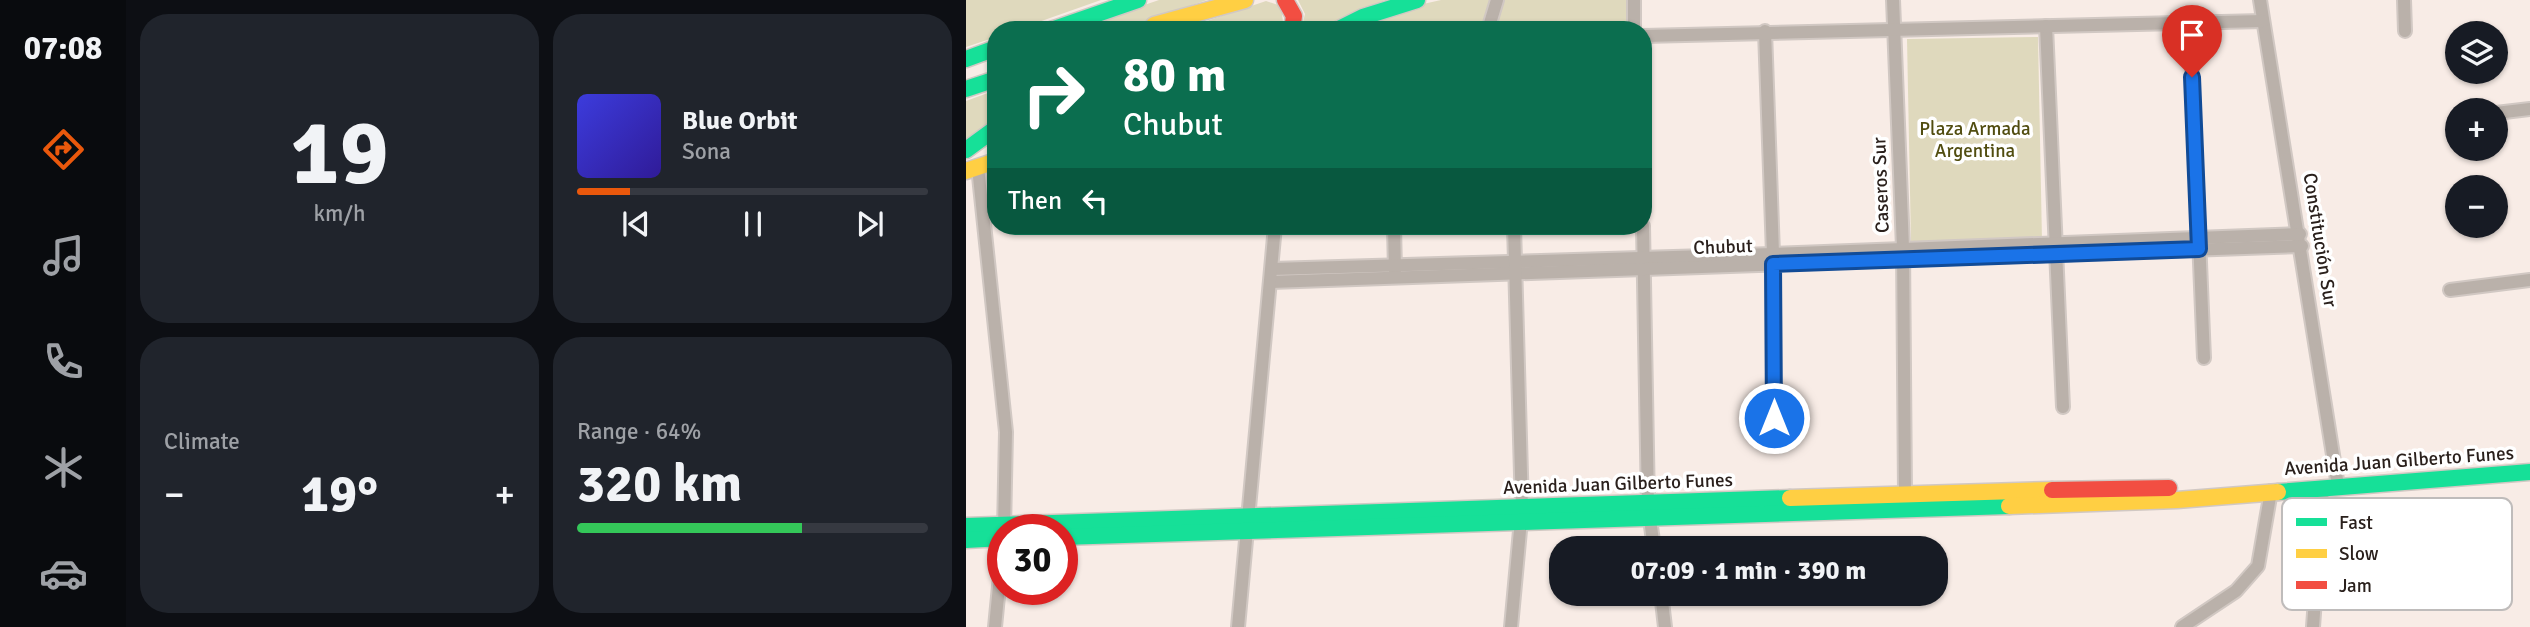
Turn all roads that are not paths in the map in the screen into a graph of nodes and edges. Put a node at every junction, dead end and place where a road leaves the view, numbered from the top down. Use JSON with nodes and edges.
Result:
{"nodes":[{"id":1,"x":1138,"y":0,"type":"edge"},
{"id":2,"x":1227,"y":0,"type":"edge"},
{"id":3,"x":1245,"y":0,"type":"edge"},
{"id":4,"x":1286,"y":0,"type":"edge"},
{"id":5,"x":1417,"y":0,"type":"edge"},
{"id":6,"x":1497,"y":0,"type":"edge"},
{"id":7,"x":1634,"y":0,"type":"edge"},
{"id":8,"x":1893,"y":0,"type":"edge"},
{"id":9,"x":2260,"y":0,"type":"edge"},
{"id":10,"x":2404,"y":0,"type":"edge"},
{"id":11,"x":1077,"y":21,"type":"edge"},
{"id":12,"x":1167,"y":21,"type":"edge"},
{"id":13,"x":1172,"y":21,"type":"edge"},
{"id":14,"x":1293,"y":21,"type":"edge"},
{"id":15,"x":1355,"y":21,"type":"edge"},
{"id":16,"x":1491,"y":21,"type":"edge"},
{"id":17,"x":1634,"y":21,"type":"edge"},
{"id":18,"x":2263,"y":21,"type":"junction"},
{"id":19,"x":2190,"y":24,"type":"junction"},
{"id":20,"x":2046,"y":26,"type":"junction"},
{"id":21,"x":1894,"y":28,"type":"junction"},
{"id":22,"x":1765,"y":31,"type":"junction"},
{"id":23,"x":2405,"y":31,"type":"dead end"},
{"id":24,"x":1652,"y":36,"type":"edge"},
{"id":25,"x":987,"y":51,"type":"edge"},
{"id":26,"x":966,"y":59,"type":"edge"},
{"id":27,"x":987,"y":82,"type":"edge"},
{"id":28,"x":966,"y":89,"type":"edge"},
{"id":29,"x":2530,"y":110,"type":"edge"},
{"id":30,"x":2508,"y":112,"type":"edge"},
{"id":31,"x":987,"y":135,"type":"edge"},
{"id":32,"x":966,"y":150,"type":"edge"},
{"id":33,"x":972,"y":169,"type":"edge"},
{"id":34,"x":1275,"y":235,"type":"edge"},
{"id":35,"x":1394,"y":235,"type":"edge"},
{"id":36,"x":1514,"y":235,"type":"edge"},
{"id":37,"x":1643,"y":235,"type":"edge"},
{"id":38,"x":2301,"y":240,"type":"junction"},
{"id":39,"x":2199,"y":243,"type":"junction"},
{"id":40,"x":2055,"y":248,"type":"junction"},
{"id":41,"x":1903,"y":254,"type":"junction"},
{"id":42,"x":1773,"y":259,"type":"junction"},
{"id":43,"x":1644,"y":263,"type":"junction"},
{"id":44,"x":1515,"y":268,"type":"junction"},
{"id":45,"x":1396,"y":272,"type":"junction"},
{"id":46,"x":1272,"y":276,"type":"junction"},
{"id":47,"x":2530,"y":280,"type":"edge"},
{"id":48,"x":2450,"y":290,"type":"dead end"},
{"id":49,"x":2204,"y":358,"type":"dead end"},
{"id":50,"x":2063,"y":407,"type":"dead end"},
{"id":51,"x":1774,"y":418,"type":"dead end"},
{"id":52,"x":2530,"y":472,"type":"edge"},
{"id":53,"x":2331,"y":486,"type":"junction"},
{"id":54,"x":2271,"y":491,"type":"junction"},
{"id":55,"x":1905,"y":494,"type":"junction"},
{"id":56,"x":1817,"y":497,"type":"junction"},
{"id":57,"x":2329,"y":498,"type":"edge"},
{"id":58,"x":1649,"y":512,"type":"junction"},
{"id":59,"x":1004,"y":514,"type":"edge"},
{"id":60,"x":1818,"y":514,"type":"junction"},
{"id":61,"x":1522,"y":517,"type":"junction"},
{"id":62,"x":1246,"y":524,"type":"junction"},
{"id":63,"x":966,"y":526,"type":"edge"},
{"id":64,"x":987,"y":529,"type":"edge"},
{"id":65,"x":1078,"y":529,"type":"edge"},
{"id":66,"x":987,"y":535,"type":"edge"},
{"id":67,"x":1078,"y":536,"type":"edge"},
{"id":68,"x":1652,"y":536,"type":"edge"},
{"id":69,"x":966,"y":540,"type":"edge"},
{"id":70,"x":997,"y":605,"type":"edge"},
{"id":71,"x":1663,"y":606,"type":"edge"},
{"id":72,"x":995,"y":627,"type":"edge"},
{"id":73,"x":1238,"y":627,"type":"edge"},
{"id":74,"x":1511,"y":627,"type":"edge"},
{"id":75,"x":1665,"y":627,"type":"edge"},
{"id":76,"x":2182,"y":627,"type":"edge"}],
"edges":[{"from":1,"to":11,"type":"main road"},
{"from":2,"to":12,"type":"main road"},
{"from":3,"to":13,"type":"main road"},
{"from":4,"to":14,"type":"main road"},
{"from":5,"to":15,"type":"main road"},
{"from":6,"to":16,"type":"street"},
{"from":7,"to":17,"type":"street"},
{"from":8,"to":21,"type":"street","name":"Caseros Sur"},
{"from":9,"to":18,"type":"street","name":"Constitución Sur"},
{"from":10,"to":23,"type":"street"},
{"from":18,"to":19,"type":"street"},
{"from":18,"to":38,"type":"street","name":"Constitución Sur"},
{"from":19,"to":20,"type":"street"},
{"from":19,"to":39,"type":"street"},
{"from":20,"to":21,"type":"street"},
{"from":20,"to":40,"type":"street"},
{"from":21,"to":22,"type":"street"},
{"from":21,"to":41,"type":"street","name":"Caseros Sur"},
{"from":22,"to":24,"type":"street"},
{"from":22,"to":42,"type":"street"},
{"from":25,"to":26,"type":"main road"},
{"from":27,"to":28,"type":"main road"},
{"from":29,"to":30,"type":"street"},
{"from":31,"to":32,"type":"main road"},
{"from":33,"to":59,"type":"street"},
{"from":34,"to":46,"type":"street"},
{"from":35,"to":45,"type":"street"},
{"from":36,"to":44,"type":"street"},
{"from":37,"to":43,"type":"street"},
{"from":38,"to":39,"type":"street","name":"Chubut"},
{"from":38,"to":53,"type":"street","name":"Constitución Sur"},
{"from":39,"to":40,"type":"street","name":"Chubut"},
{"from":39,"to":49,"type":"street"},
{"from":40,"to":41,"type":"street","name":"Chubut"},
{"from":40,"to":50,"type":"street"},
{"from":41,"to":42,"type":"street","name":"Chubut"},
{"from":41,"to":55,"type":"street","name":"Caseros Sur"},
{"from":42,"to":43,"type":"street","name":"Chubut"},
{"from":42,"to":51,"type":"street"},
{"from":43,"to":44,"type":"street","name":"Chubut"},
{"from":43,"to":58,"type":"street"},
{"from":44,"to":45,"type":"street","name":"Chubut"},
{"from":44,"to":61,"type":"street"},
{"from":45,"to":46,"type":"street","name":"Chubut"},
{"from":46,"to":62,"type":"street"},
{"from":47,"to":48,"type":"street"},
{"from":52,"to":53,"type":"main road","name":"Avenida Juan Gilberto Funes"},
{"from":53,"to":54,"type":"main road","name":"Avenida Juan Gilberto Funes"},
{"from":53,"to":57,"type":"street","name":"Constitución Sur"},
{"from":54,"to":55,"type":"main road","name":"Avenida Juan Gilberto Funes"},
{"from":54,"to":60,"type":"main road","name":"Avenida Juan Gilberto Funes"},
{"from":54,"to":76,"type":"street"},
{"from":55,"to":56,"type":"main road","name":"Avenida Juan Gilberto Funes"},
{"from":56,"to":58,"type":"main road","name":"Avenida Juan Gilberto Funes"},
{"from":56,"to":60,"type":"main road"},
{"from":58,"to":60,"type":"main road","name":"Avenida Juan Gilberto Funes"},
{"from":58,"to":61,"type":"main road","name":"Avenida Juan Gilberto Funes"},
{"from":58,"to":68,"type":"street"},
{"from":61,"to":62,"type":"main road","name":"Avenida Juan Gilberto Funes"},
{"from":61,"to":74,"type":"street"},
{"from":62,"to":65,"type":"main road","name":"Avenida Juan Gilberto Funes"},
{"from":62,"to":67,"type":"main road","name":"Avenida Juan Gilberto Funes"},
{"from":62,"to":73,"type":"street"},
{"from":63,"to":64,"type":"main road","name":"Avenida Juan Gilberto Funes"},
{"from":66,"to":69,"type":"main road","name":"Avenida Juan Gilberto Funes"},
{"from":70,"to":72,"type":"street"},
{"from":71,"to":75,"type":"street"}]}
